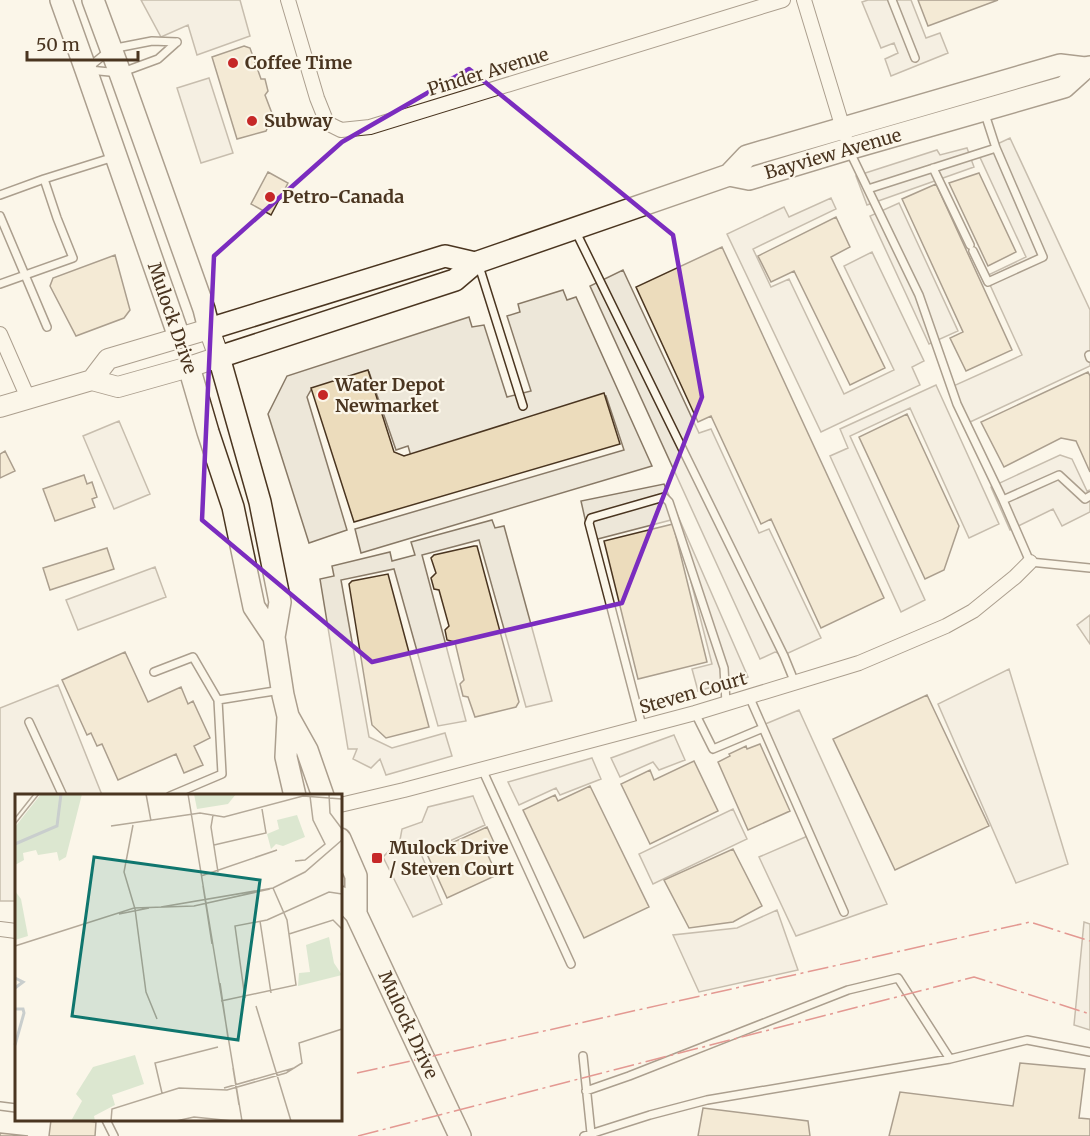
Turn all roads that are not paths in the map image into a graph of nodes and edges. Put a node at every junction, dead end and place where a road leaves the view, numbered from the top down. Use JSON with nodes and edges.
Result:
{"nodes":[{"id":1,"x":61,"y":0,"type":"edge"},
{"id":2,"x":93,"y":0,"type":"edge"},
{"id":3,"x":288,"y":0,"type":"edge"},
{"id":4,"x":783,"y":0,"type":"edge"},
{"id":5,"x":804,"y":0,"type":"edge"},
{"id":6,"x":892,"y":0,"type":"edge"},
{"id":7,"x":111,"y":48,"type":"junction"},
{"id":8,"x":915,"y":58,"type":"dead end"},
{"id":9,"x":1088,"y":68,"type":"edge"},
{"id":10,"x":86,"y":70,"type":"junction"},
{"id":11,"x":120,"y":72,"type":"junction"},
{"id":12,"x":983,"y":110,"type":"junction"},
{"id":13,"x":843,"y":128,"type":"junction"},
{"id":14,"x":848,"y":148,"type":"junction"},
{"id":15,"x":996,"y":148,"type":"junction"},
{"id":16,"x":117,"y":156,"type":"junction"},
{"id":17,"x":933,"y":168,"type":"junction"},
{"id":18,"x":729,"y":175,"type":"junction"},
{"id":19,"x":44,"y":179,"type":"junction"},
{"id":20,"x":868,"y":189,"type":"junction"},
{"id":21,"x":0,"y":195,"type":"edge"},
{"id":22,"x":0,"y":216,"type":"edge"},
{"id":23,"x":575,"y":228,"type":"junction"},
{"id":24,"x":476,"y":263,"type":"junction"},
{"id":25,"x":25,"y":275,"type":"junction"},
{"id":26,"x":0,"y":284,"type":"edge"},
{"id":27,"x":47,"y":327,"type":"dead end"},
{"id":28,"x":209,"y":329,"type":"junction"},
{"id":29,"x":0,"y":334,"type":"edge"},
{"id":30,"x":179,"y":337,"type":"junction"},
{"id":31,"x":219,"y":357,"type":"junction"},
{"id":32,"x":189,"y":368,"type":"junction"},
{"id":33,"x":92,"y":380,"type":"junction"},
{"id":34,"x":28,"y":398,"type":"junction"},
{"id":35,"x":523,"y":406,"type":"dead end"},
{"id":36,"x":0,"y":407,"type":"edge"},
{"id":37,"x":1088,"y":498,"type":"edge"},
{"id":38,"x":1003,"y":500,"type":"junction"},
{"id":39,"x":1030,"y":562,"type":"junction"},
{"id":40,"x":1090,"y":568,"type":"edge"},
{"id":41,"x":274,"y":637,"type":"junction"},
{"id":42,"x":154,"y":672,"type":"dead end"},
{"id":43,"x":795,"y":683,"type":"junction"},
{"id":44,"x":282,"y":689,"type":"junction"},
{"id":45,"x":749,"y":696,"type":"junction"},
{"id":46,"x":218,"y":700,"type":"junction"},
{"id":47,"x":726,"y":703,"type":"junction"},
{"id":48,"x":695,"y":713,"type":"junction"},
{"id":49,"x":288,"y":716,"type":"junction"},
{"id":50,"x":28,"y":722,"type":"dead end"},
{"id":51,"x":642,"y":726,"type":"junction"},
{"id":52,"x":763,"y":729,"type":"junction"},
{"id":53,"x":482,"y":769,"type":"junction"},
{"id":54,"x":63,"y":794,"type":"edge"},
{"id":55,"x":172,"y":794,"type":"edge"},
{"id":56,"x":295,"y":794,"type":"edge"},
{"id":57,"x":323,"y":794,"type":"edge"},
{"id":58,"x":342,"y":805,"type":"edge"},
{"id":59,"x":342,"y":844,"type":"edge"},
{"id":60,"x":342,"y":899,"type":"edge"},
{"id":61,"x":844,"y":912,"type":"dead end"},
{"id":62,"x":356,"y":914,"type":"junction"},
{"id":63,"x":0,"y":929,"type":"edge"},
{"id":64,"x":15,"y":931,"type":"edge"},
{"id":65,"x":571,"y":964,"type":"dead end"},
{"id":66,"x":1090,"y":1052,"type":"edge"},
{"id":67,"x":583,"y":1056,"type":"dead end"},
{"id":68,"x":950,"y":1059,"type":"junction"},
{"id":69,"x":586,"y":1091,"type":"junction"},
{"id":70,"x":0,"y":1106,"type":"edge"},
{"id":71,"x":15,"y":1108,"type":"edge"},
{"id":72,"x":107,"y":1121,"type":"edge"},
{"id":73,"x":588,"y":1135,"type":"edge"},
{"id":74,"x":114,"y":1136,"type":"edge"},
{"id":75,"x":460,"y":1136,"type":"edge"}],
"edges":[{"from":1,"to":10,"type":"main road","name":"Mulock Drive"},
{"from":2,"to":7,"type":"main road","name":"Mulock Drive"},
{"from":3,"to":4,"type":"street","name":"Pinder Avenue"},
{"from":5,"to":13,"type":"street"},
{"from":6,"to":8,"type":"lane"},
{"from":7,"to":10,"type":"lane"},
{"from":7,"to":11,"type":"main road","name":"Mulock Drive"},
{"from":7,"to":11,"type":"lane"},
{"from":9,"to":12,"type":"main road","name":"Bayview Avenue"},
{"from":9,"to":13,"type":"main road","name":"Bayview Avenue"},
{"from":10,"to":11,"type":"lane"},
{"from":10,"to":16,"type":"main road","name":"Mulock Drive"},
{"from":11,"to":28,"type":"main road","name":"Mulock Drive"},
{"from":12,"to":14,"type":"main road","name":"Bayview Avenue"},
{"from":12,"to":15,"type":"lane"},
{"from":13,"to":14,"type":"street"},
{"from":13,"to":18,"type":"main road","name":"Bayview Avenue"},
{"from":14,"to":18,"type":"main road","name":"Bayview Avenue"},
{"from":14,"to":20,"type":"lane"},
{"from":15,"to":17,"type":"lane"},
{"from":15,"to":17,"type":"lane"},
{"from":16,"to":19,"type":"lane"},
{"from":16,"to":30,"type":"main road","name":"Mulock Drive"},
{"from":17,"to":20,"type":"lane"},
{"from":18,"to":23,"type":"main road"},
{"from":19,"to":21,"type":"lane"},
{"from":19,"to":25,"type":"lane"},
{"from":20,"to":38,"type":"lane"},
{"from":22,"to":25,"type":"lane"},
{"from":23,"to":24,"type":"main road"},
{"from":23,"to":43,"type":"lane"},
{"from":24,"to":28,"type":"main road"},
{"from":24,"to":31,"type":"main road"},
{"from":24,"to":35,"type":"lane"},
{"from":25,"to":26,"type":"lane"},
{"from":25,"to":27,"type":"lane"},
{"from":28,"to":30,"type":"main road"},
{"from":28,"to":31,"type":"main road","name":"Mulock Drive"},
{"from":29,"to":34,"type":"street"},
{"from":30,"to":32,"type":"main road","name":"Mulock Drive"},
{"from":30,"to":33,"type":"main road"},
{"from":31,"to":32,"type":"main road"},
{"from":31,"to":41,"type":"main road","name":"Mulock Drive"},
{"from":32,"to":33,"type":"main road"},
{"from":32,"to":41,"type":"main road","name":"Mulock Drive"},
{"from":33,"to":34,"type":"main road"},
{"from":34,"to":36,"type":"main road"},
{"from":37,"to":38,"type":"lane"},
{"from":38,"to":39,"type":"lane"},
{"from":39,"to":40,"type":"lane"},
{"from":39,"to":43,"type":"street","name":"Steven Court"},
{"from":41,"to":44,"type":"main road","name":"Mulock Drive"},
{"from":42,"to":46,"type":"lane"},
{"from":43,"to":45,"type":"street","name":"Steven Court"},
{"from":44,"to":46,"type":"lane"},
{"from":44,"to":49,"type":"main road","name":"Mulock Drive"},
{"from":45,"to":47,"type":"street","name":"Steven Court"},
{"from":45,"to":52,"type":"lane"},
{"from":46,"to":55,"type":"lane"},
{"from":47,"to":48,"type":"street","name":"Steven Court"},
{"from":47,"to":51,"type":"lane"},
{"from":48,"to":51,"type":"street","name":"Steven Court"},
{"from":48,"to":52,"type":"lane"},
{"from":49,"to":56,"type":"main road","name":"Mulock Drive"},
{"from":49,"to":57,"type":"main road","name":"Mulock Drive"},
{"from":50,"to":54,"type":"lane"},
{"from":51,"to":53,"type":"street","name":"Steven Court"},
{"from":52,"to":61,"type":"lane"},
{"from":53,"to":58,"type":"street","name":"Steven Court"},
{"from":53,"to":65,"type":"lane"},
{"from":59,"to":62,"type":"main road","name":"Mulock Drive"},
{"from":60,"to":62,"type":"main road","name":"Mulock Drive"},
{"from":62,"to":75,"type":"main road","name":"Mulock Drive"},
{"from":63,"to":64,"type":"street"},
{"from":66,"to":68,"type":"lane"},
{"from":67,"to":69,"type":"lane"},
{"from":68,"to":69,"type":"lane"},
{"from":68,"to":73,"type":"lane"},
{"from":69,"to":73,"type":"lane"},
{"from":70,"to":71,"type":"lane"},
{"from":72,"to":74,"type":"lane"}]}
